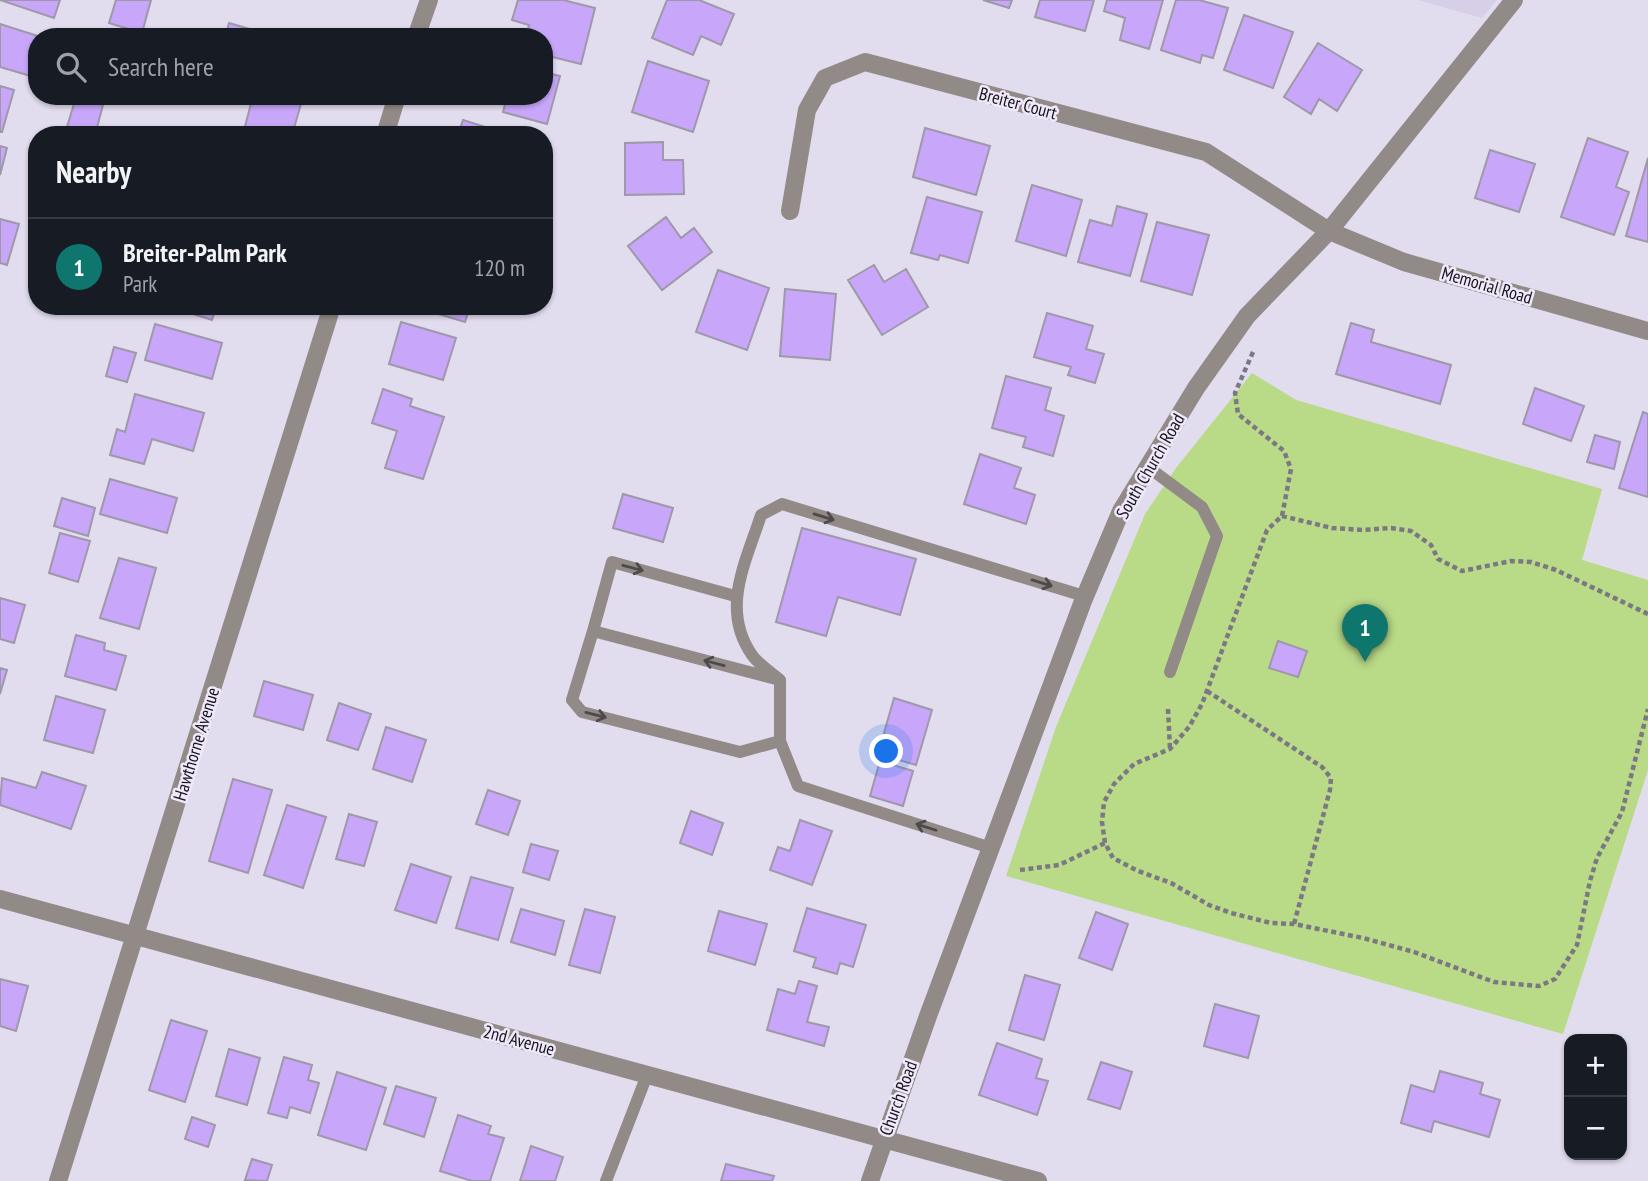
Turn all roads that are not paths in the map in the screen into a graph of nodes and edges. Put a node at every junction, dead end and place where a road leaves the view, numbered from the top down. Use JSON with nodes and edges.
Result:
{"nodes":[{"id":1,"x":429,"y":0,"type":"edge"},
{"id":2,"x":1514,"y":0,"type":"edge"},
{"id":3,"x":419,"y":28,"type":"edge"},
{"id":4,"x":394,"y":105,"type":"edge"},
{"id":5,"x":388,"y":126,"type":"edge"},
{"id":6,"x":790,"y":211,"type":"dead end"},
{"id":7,"x":1329,"y":231,"type":"junction"},
{"id":8,"x":329,"y":315,"type":"edge"},
{"id":9,"x":1648,"y":331,"type":"edge"},
{"id":10,"x":1148,"y":467,"type":"junction"},
{"id":11,"x":735,"y":596,"type":"junction"},
{"id":12,"x":1084,"y":596,"type":"junction"},
{"id":13,"x":593,"y":631,"type":"junction"},
{"id":14,"x":1170,"y":672,"type":"dead end"},
{"id":15,"x":780,"y":680,"type":"junction"},
{"id":16,"x":780,"y":741,"type":"junction"},
{"id":17,"x":991,"y":848,"type":"junction"},
{"id":18,"x":0,"y":899,"type":"edge"},
{"id":19,"x":136,"y":937,"type":"junction"},
{"id":20,"x":928,"y":1016,"type":"joint"},
{"id":21,"x":647,"y":1075,"type":"junction"},
{"id":22,"x":884,"y":1138,"type":"junction"},
{"id":23,"x":58,"y":1181,"type":"edge"},
{"id":24,"x":606,"y":1181,"type":"edge"},
{"id":25,"x":870,"y":1181,"type":"edge"},
{"id":26,"x":1038,"y":1181,"type":"edge"}],
"edges":[{"from":1,"to":3,"type":"street"},
{"from":2,"to":7,"type":"street","name":"South Church Road"},
{"from":4,"to":5,"type":"street"},
{"from":6,"to":7,"type":"street","name":"Breiter Court"},
{"from":7,"to":9,"type":"street","name":"Memorial Road"},
{"from":7,"to":10,"type":"street","name":"South Church Road"},
{"from":8,"to":19,"type":"street","name":"Hawthorne Avenue"},
{"from":10,"to":12,"type":"street","name":"South Church Road"},
{"from":10,"to":14,"type":"lane"},
{"from":11,"to":12,"type":"lane","one_way":true},
{"from":13,"to":11,"type":"lane","one_way":true},
{"from":11,"to":15,"type":"lane"},
{"from":12,"to":17,"type":"street","name":"South Church Road"},
{"from":15,"to":13,"type":"lane","one_way":true},
{"from":13,"to":16,"type":"lane","one_way":true},
{"from":15,"to":16,"type":"lane"},
{"from":17,"to":16,"type":"lane","one_way":true},
{"from":17,"to":20,"type":"street","name":"South Church Road"},
{"from":18,"to":19,"type":"street","name":"2nd Avenue"},
{"from":19,"to":21,"type":"street","name":"2nd Avenue"},
{"from":19,"to":23,"type":"street","name":"Hawthorne Avenue"},
{"from":20,"to":22,"type":"street","name":"Church Road"},
{"from":21,"to":22,"type":"street","name":"2nd Avenue"},
{"from":21,"to":24,"type":"lane"},
{"from":22,"to":25,"type":"street","name":"Church Road"},
{"from":22,"to":26,"type":"street","name":"2nd Avenue"}]}
